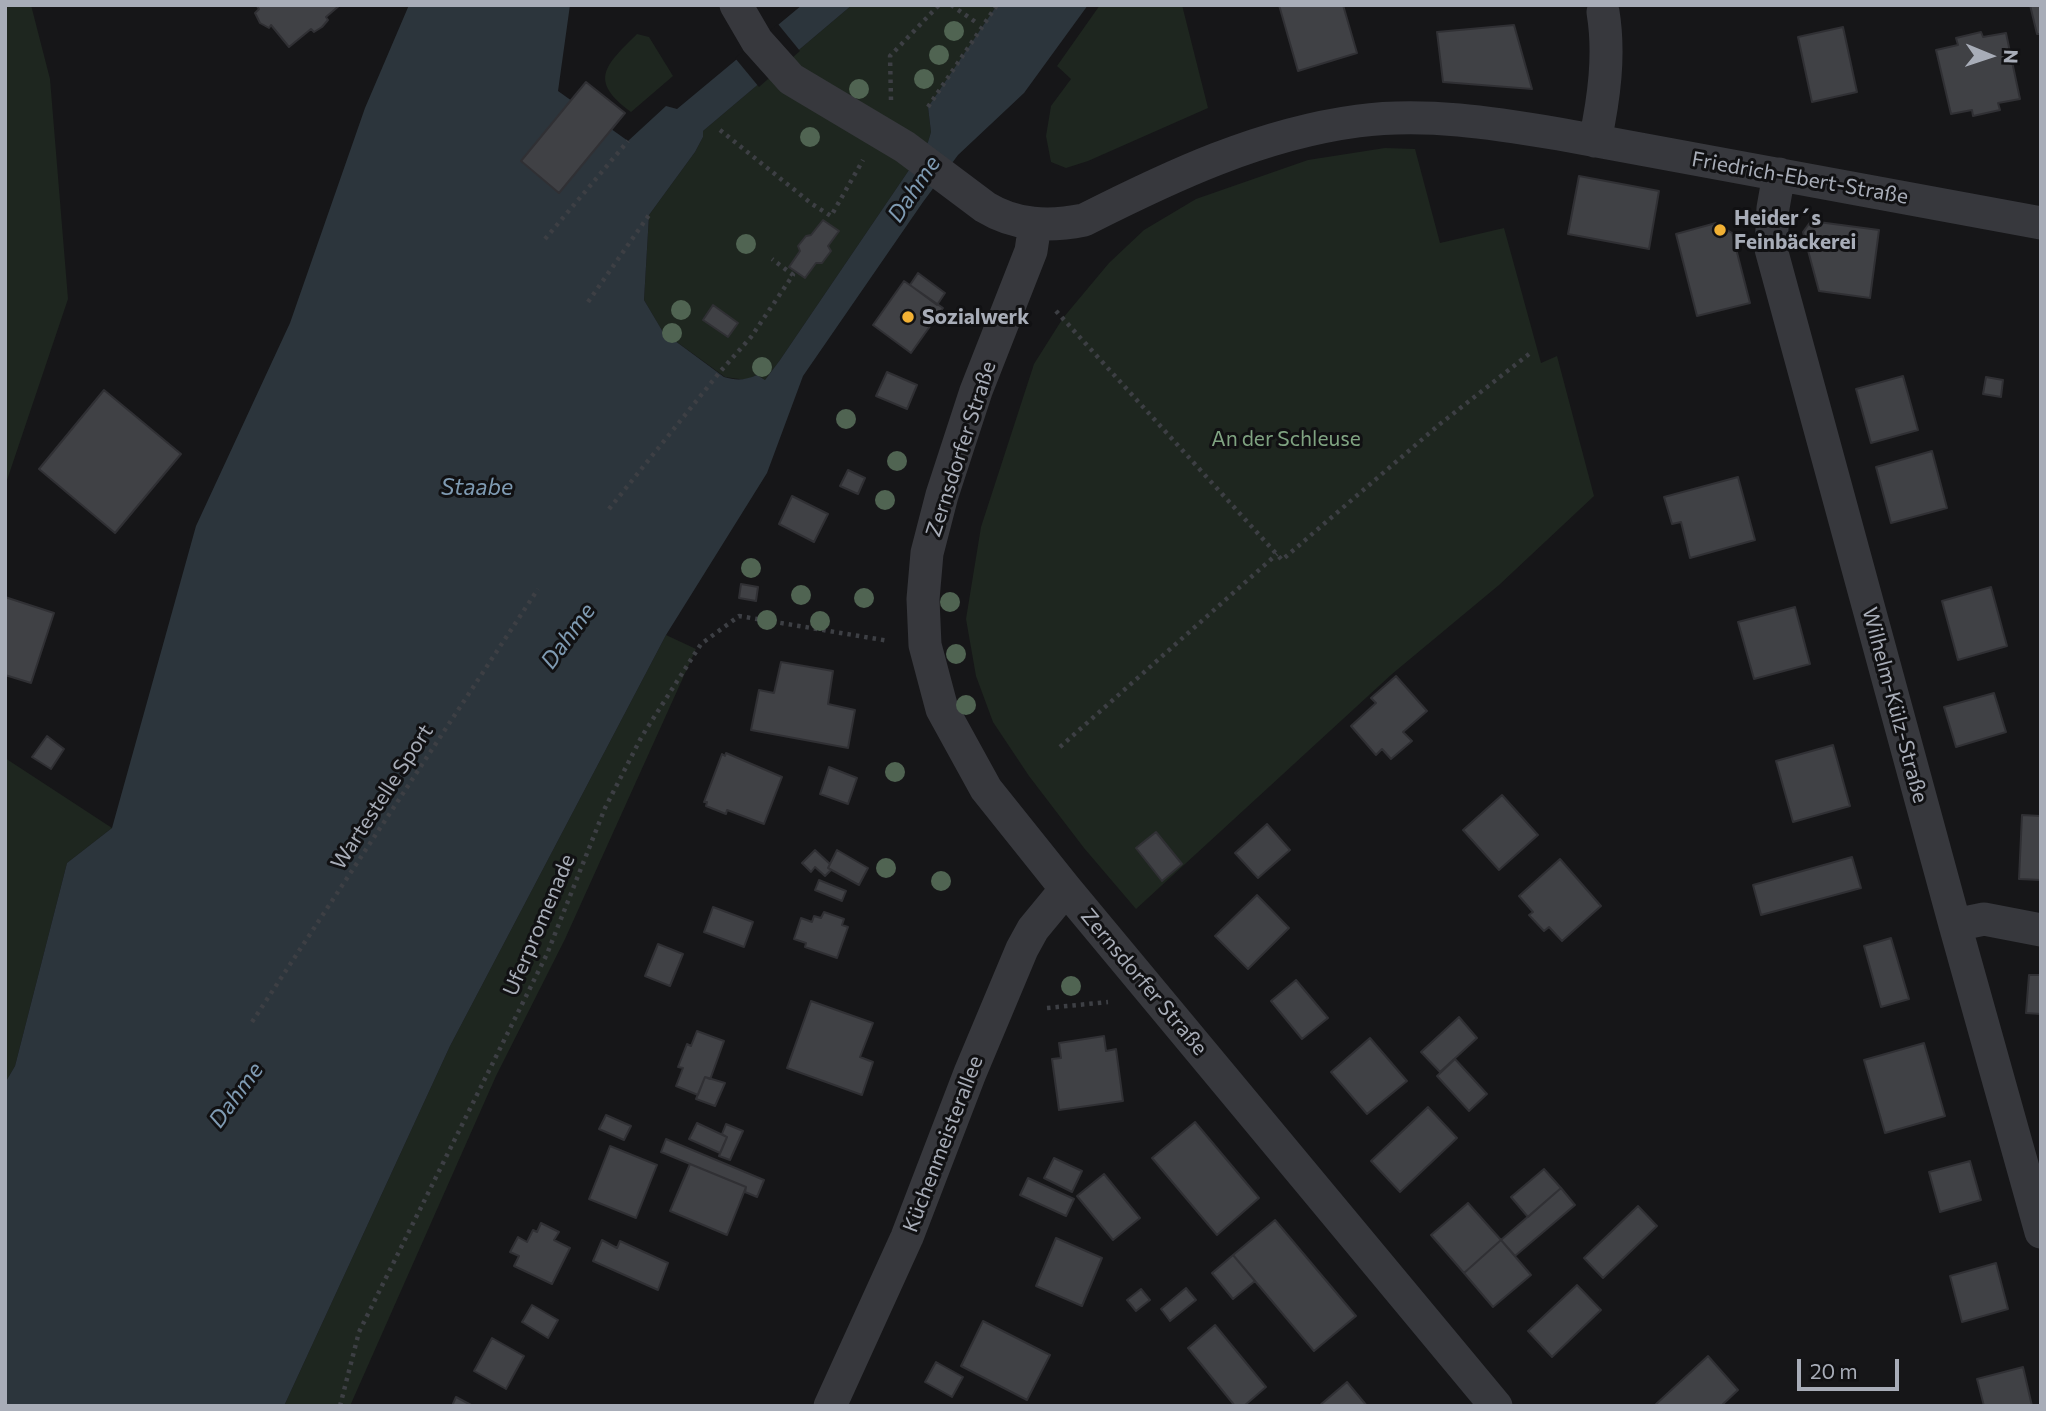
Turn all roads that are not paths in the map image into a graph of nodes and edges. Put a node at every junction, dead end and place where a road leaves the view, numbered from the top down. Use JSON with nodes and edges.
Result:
{"nodes":[{"id":1,"x":736,"y":5,"type":"edge"},
{"id":2,"x":1603,"y":12,"type":"dead end"},
{"id":3,"x":1595,"y":141,"type":"junction"},
{"id":4,"x":1779,"y":174,"type":"junction"},
{"id":5,"x":2041,"y":223,"type":"edge"},
{"id":6,"x":1035,"y":224,"type":"junction"},
{"id":7,"x":1066,"y":889,"type":"junction"},
{"id":8,"x":1955,"y":925,"type":"junction"},
{"id":9,"x":2041,"y":930,"type":"edge"},
{"id":10,"x":2041,"y":1232,"type":"edge"},
{"id":11,"x":830,"y":1406,"type":"edge"},
{"id":12,"x":1496,"y":1406,"type":"edge"}],
"edges":[{"from":1,"to":6,"type":"street"},
{"from":2,"to":3,"type":"street"},
{"from":3,"to":4,"type":"street","name":"Friedrich-Ebert-Straße"},
{"from":3,"to":6,"type":"street","name":"Friedrich-Ebert-Straße"},
{"from":4,"to":5,"type":"street","name":"Friedrich-Ebert-Straße"},
{"from":4,"to":8,"type":"street","name":"Wilhelm-Külz-Straße"},
{"from":6,"to":7,"type":"street","name":"Zernsdorfer Straße"},
{"from":7,"to":11,"type":"street","name":"Küchenmeisterallee"},
{"from":7,"to":12,"type":"street","name":"Zernsdorfer Straße"},
{"from":8,"to":9,"type":"street"},
{"from":8,"to":10,"type":"street","name":"Wilhelm-Külz-Straße"}]}
